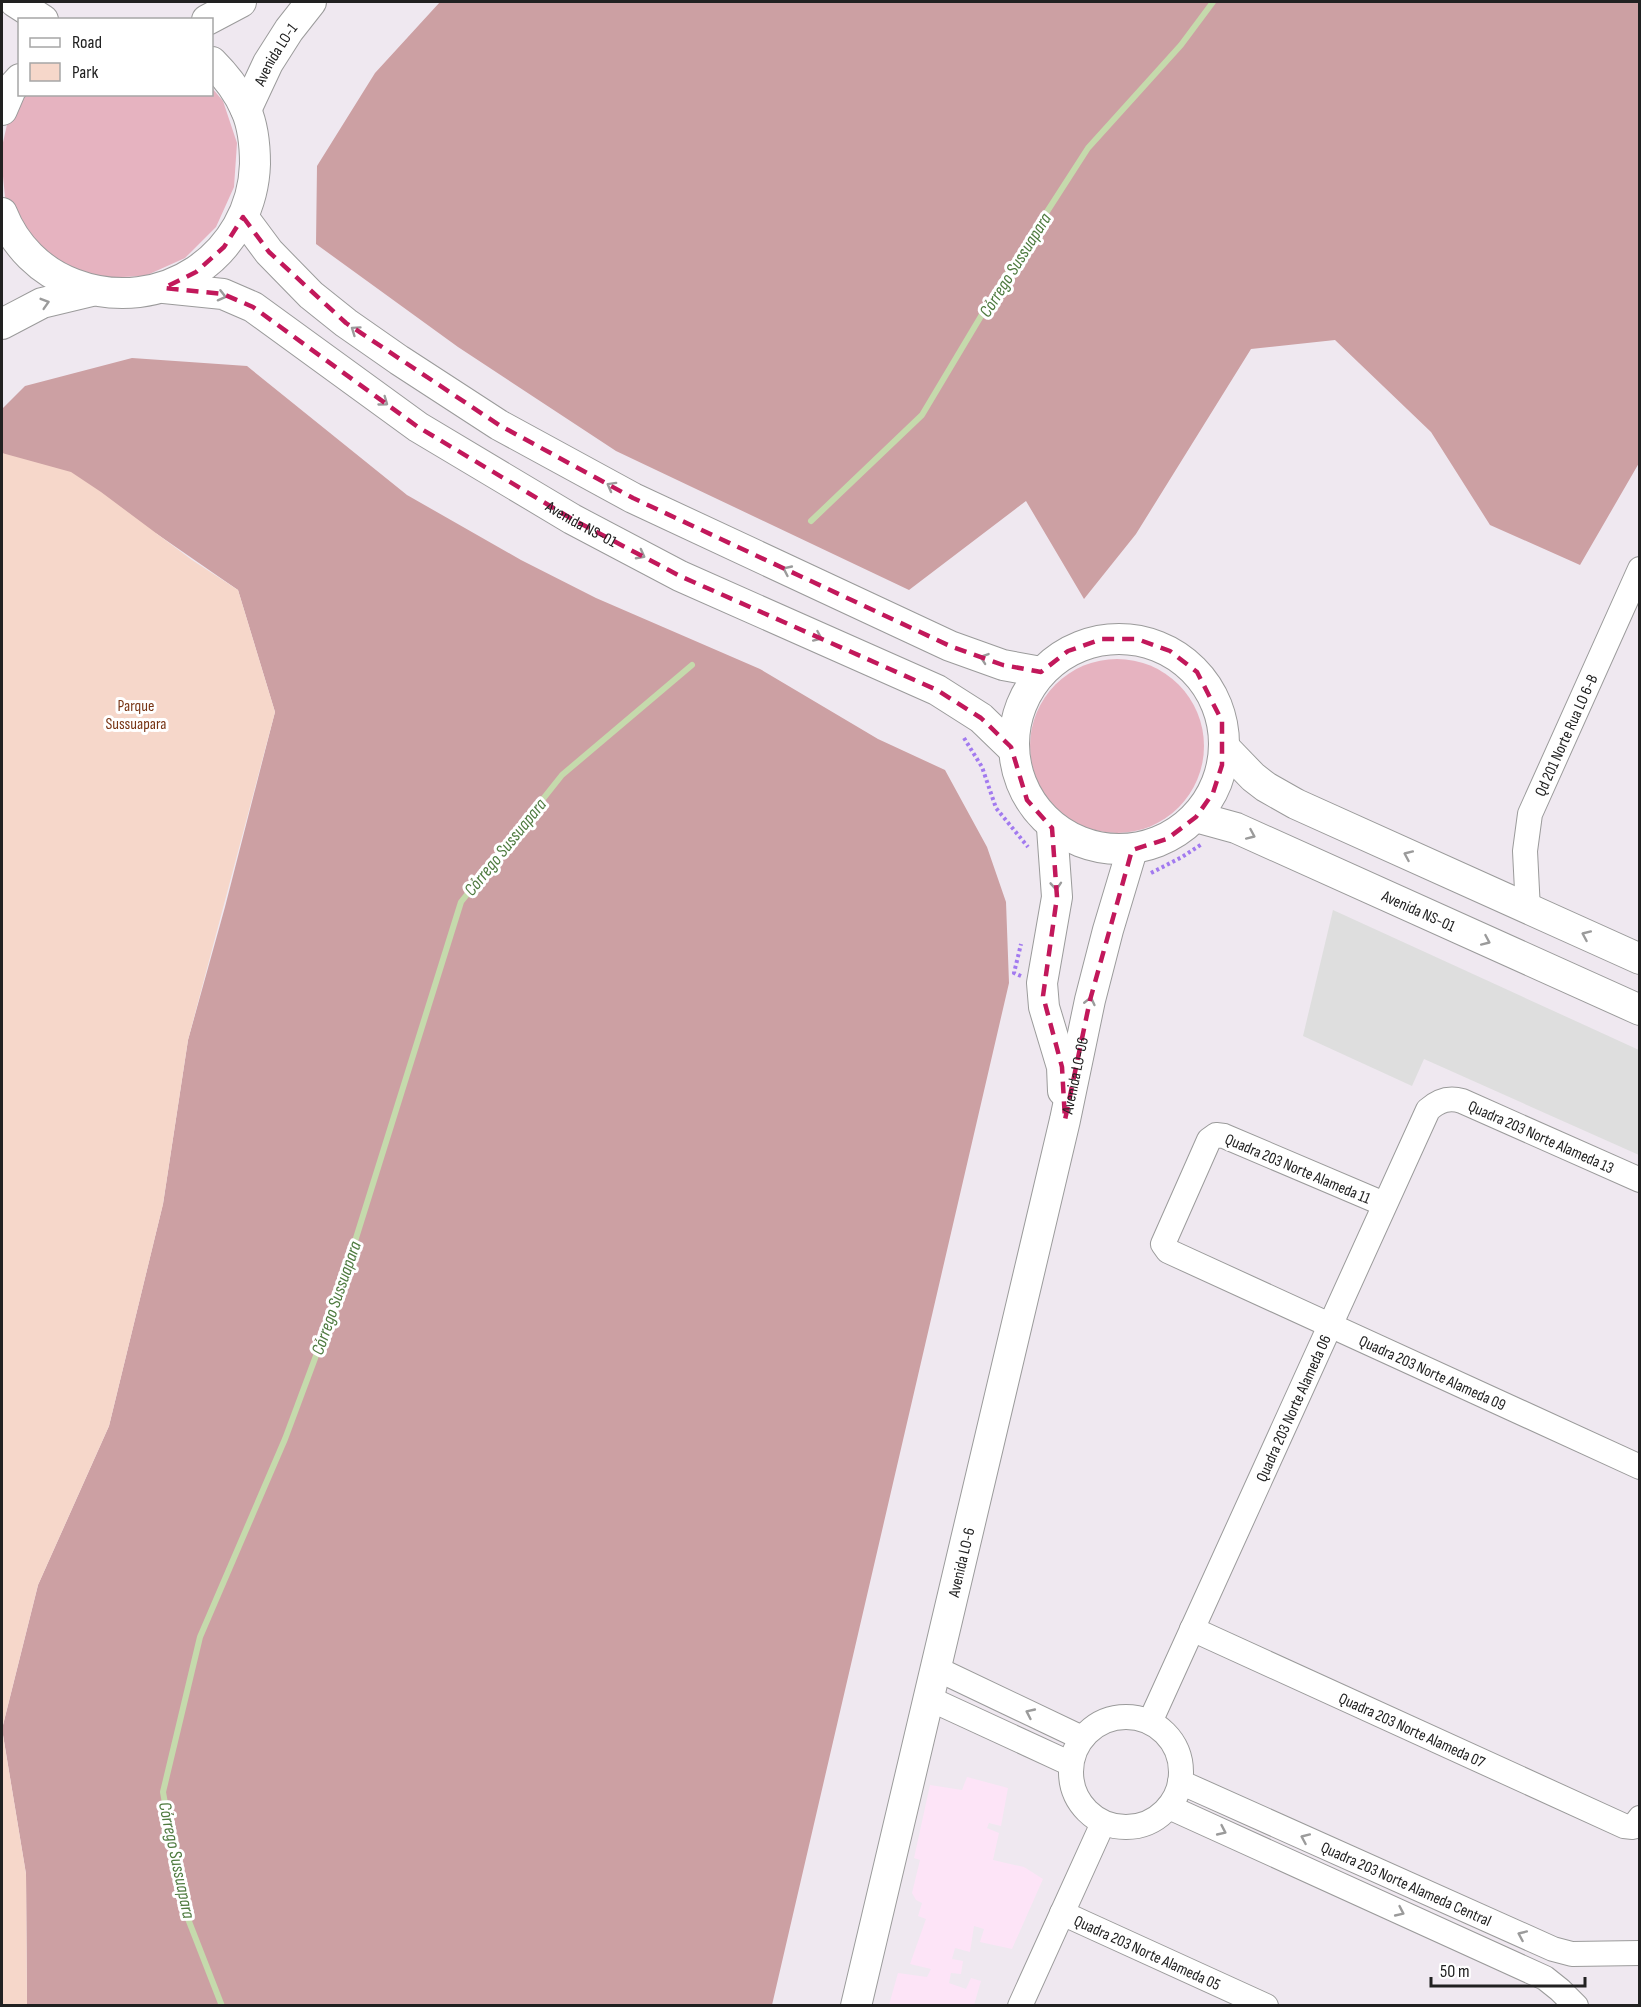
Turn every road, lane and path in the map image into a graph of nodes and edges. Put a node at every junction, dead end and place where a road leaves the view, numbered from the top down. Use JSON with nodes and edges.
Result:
{"nodes":[{"id":1,"x":15,"y":2,"type":"edge"},
{"id":2,"x":241,"y":2,"type":"edge"},
{"id":3,"x":311,"y":2,"type":"edge"},
{"id":4,"x":40,"y":18,"type":"edge"},
{"id":5,"x":211,"y":18,"type":"edge"},
{"id":6,"x":213,"y":63,"type":"edge"},
{"id":7,"x":246,"y":110,"type":"junction"},
{"id":8,"x":2,"y":213,"type":"edge"},
{"id":9,"x":243,"y":217,"type":"junction"},
{"id":10,"x":164,"y":288,"type":"junction"},
{"id":11,"x":92,"y":291,"type":"junction"},
{"id":12,"x":2,"y":324,"type":"edge"},
{"id":13,"x":1640,"y":569,"type":"edge"},
{"id":14,"x":1041,"y":672,"type":"junction"},
{"id":15,"x":960,"y":732,"type":"dead end"},
{"id":16,"x":1011,"y":747,"type":"junction"},
{"id":17,"x":1224,"y":747,"type":"junction"},
{"id":18,"x":1196,"y":817,"type":"junction"},
{"id":19,"x":1052,"y":828,"type":"junction"},
{"id":20,"x":1211,"y":845,"type":"dead end"},
{"id":21,"x":1034,"y":855,"type":"dead end"},
{"id":22,"x":1138,"y":863,"type":"junction"},
{"id":23,"x":1528,"y":909,"type":"junction"},
{"id":24,"x":1022,"y":943,"type":"dead end"},
{"id":25,"x":1640,"y":959,"type":"edge"},
{"id":26,"x":1042,"y":983,"type":"junction"},
{"id":27,"x":1640,"y":1010,"type":"edge"},
{"id":28,"x":1442,"y":1101,"type":"joint"},
{"id":29,"x":1065,"y":1120,"type":"junction"},
{"id":30,"x":1640,"y":1180,"type":"edge"},
{"id":31,"x":1384,"y":1204,"type":"junction"},
{"id":32,"x":1163,"y":1244,"type":"joint"},
{"id":33,"x":1329,"y":1325,"type":"junction"},
{"id":34,"x":1640,"y":1467,"type":"edge"},
{"id":35,"x":1192,"y":1629,"type":"junction"},
{"id":36,"x":935,"y":1668,"type":"junction"},
{"id":37,"x":928,"y":1698,"type":"junction"},
{"id":38,"x":1150,"y":1722,"type":"junction"},
{"id":39,"x":1083,"y":1738,"type":"junction"},
{"id":40,"x":1071,"y":1764,"type":"junction"},
{"id":41,"x":1180,"y":1782,"type":"junction"},
{"id":42,"x":1169,"y":1807,"type":"junction"},
{"id":43,"x":1636,"y":1822,"type":"edge"},
{"id":44,"x":1103,"y":1823,"type":"junction"},
{"id":45,"x":1062,"y":1913,"type":"junction"},
{"id":46,"x":1640,"y":1953,"type":"edge"},
{"id":47,"x":855,"y":2006,"type":"edge"},
{"id":48,"x":1020,"y":2006,"type":"edge"},
{"id":49,"x":1266,"y":2006,"type":"edge"},
{"id":50,"x":1576,"y":2006,"type":"edge"}],
"edges":[{"from":1,"to":4,"type":"street"},
{"from":2,"to":5,"type":"street"},
{"from":3,"to":7,"type":"street","name":"Avenida LO-1"},
{"from":6,"to":7,"type":"street"},
{"from":7,"to":9,"type":"street"},
{"from":8,"to":11,"type":"street"},
{"from":9,"to":10,"type":"street"},
{"from":14,"to":9,"type":"street","one_way":true},
{"from":10,"to":11,"type":"street"},
{"from":10,"to":16,"type":"street","name":"Avenida NS-01","one_way":true},
{"from":12,"to":11,"type":"street","one_way":true},
{"from":13,"to":23,"type":"street","name":"Qd 201 Norte Rua LO 6-B"},
{"from":14,"to":16,"type":"street"},
{"from":14,"to":17,"type":"street"},
{"from":15,"to":21,"type":"path"},
{"from":16,"to":19,"type":"street"},
{"from":17,"to":18,"type":"street"},
{"from":23,"to":17,"type":"street","one_way":true},
{"from":18,"to":22,"type":"street"},
{"from":18,"to":27,"type":"street","name":"Avenida NS-01","one_way":true},
{"from":19,"to":22,"type":"street"},
{"from":19,"to":26,"type":"street","name":"Avenida LO-06","one_way":true},
{"from":20,"to":22,"type":"path"},
{"from":29,"to":22,"type":"street","name":"Avenida LO-06","one_way":true},
{"from":25,"to":23,"type":"street","one_way":true},
{"from":24,"to":26,"type":"path"},
{"from":26,"to":29,"type":"street","name":"Avenida LO-06"},
{"from":28,"to":30,"type":"street","name":"Quadra 203 Norte Alameda 13"},
{"from":28,"to":31,"type":"street","name":"Quadra 203 Norte Alameda 06"},
{"from":29,"to":36,"type":"street","name":"Avenida LO-6"},
{"from":31,"to":32,"type":"street","name":"Quadra 203 Norte Alameda 11"},
{"from":31,"to":33,"type":"street","name":"Quadra 203 Norte Alameda 06"},
{"from":32,"to":33,"type":"street","name":"Quadra 203 Norte Alameda 09"},
{"from":33,"to":34,"type":"street","name":"Quadra 203 Norte Alameda 09"},
{"from":33,"to":35,"type":"street","name":"Quadra 203 Norte Alameda 06"},
{"from":35,"to":38,"type":"street","name":"Quadra 203 Norte Alameda 06"},
{"from":35,"to":43,"type":"street","name":"Quadra 203 Norte Alameda 07"},
{"from":36,"to":37,"type":"street","name":"Avenida LO-6"},
{"from":39,"to":36,"type":"street","one_way":true},
{"from":37,"to":40,"type":"street"},
{"from":37,"to":47,"type":"street","name":"Avenida LO-6"},
{"from":38,"to":39,"type":"street"},
{"from":38,"to":41,"type":"street"},
{"from":39,"to":40,"type":"street"},
{"from":40,"to":44,"type":"street"},
{"from":41,"to":42,"type":"street"},
{"from":46,"to":41,"type":"street","name":"Quadra 203 Norte Alameda Central","one_way":true},
{"from":42,"to":44,"type":"street"},
{"from":42,"to":50,"type":"street","name":"Quadra 203 Norte Alameda Central","one_way":true},
{"from":44,"to":45,"type":"street"},
{"from":45,"to":48,"type":"street"},
{"from":45,"to":49,"type":"street","name":"Quadra 203 Norte Alameda 05"}]}
